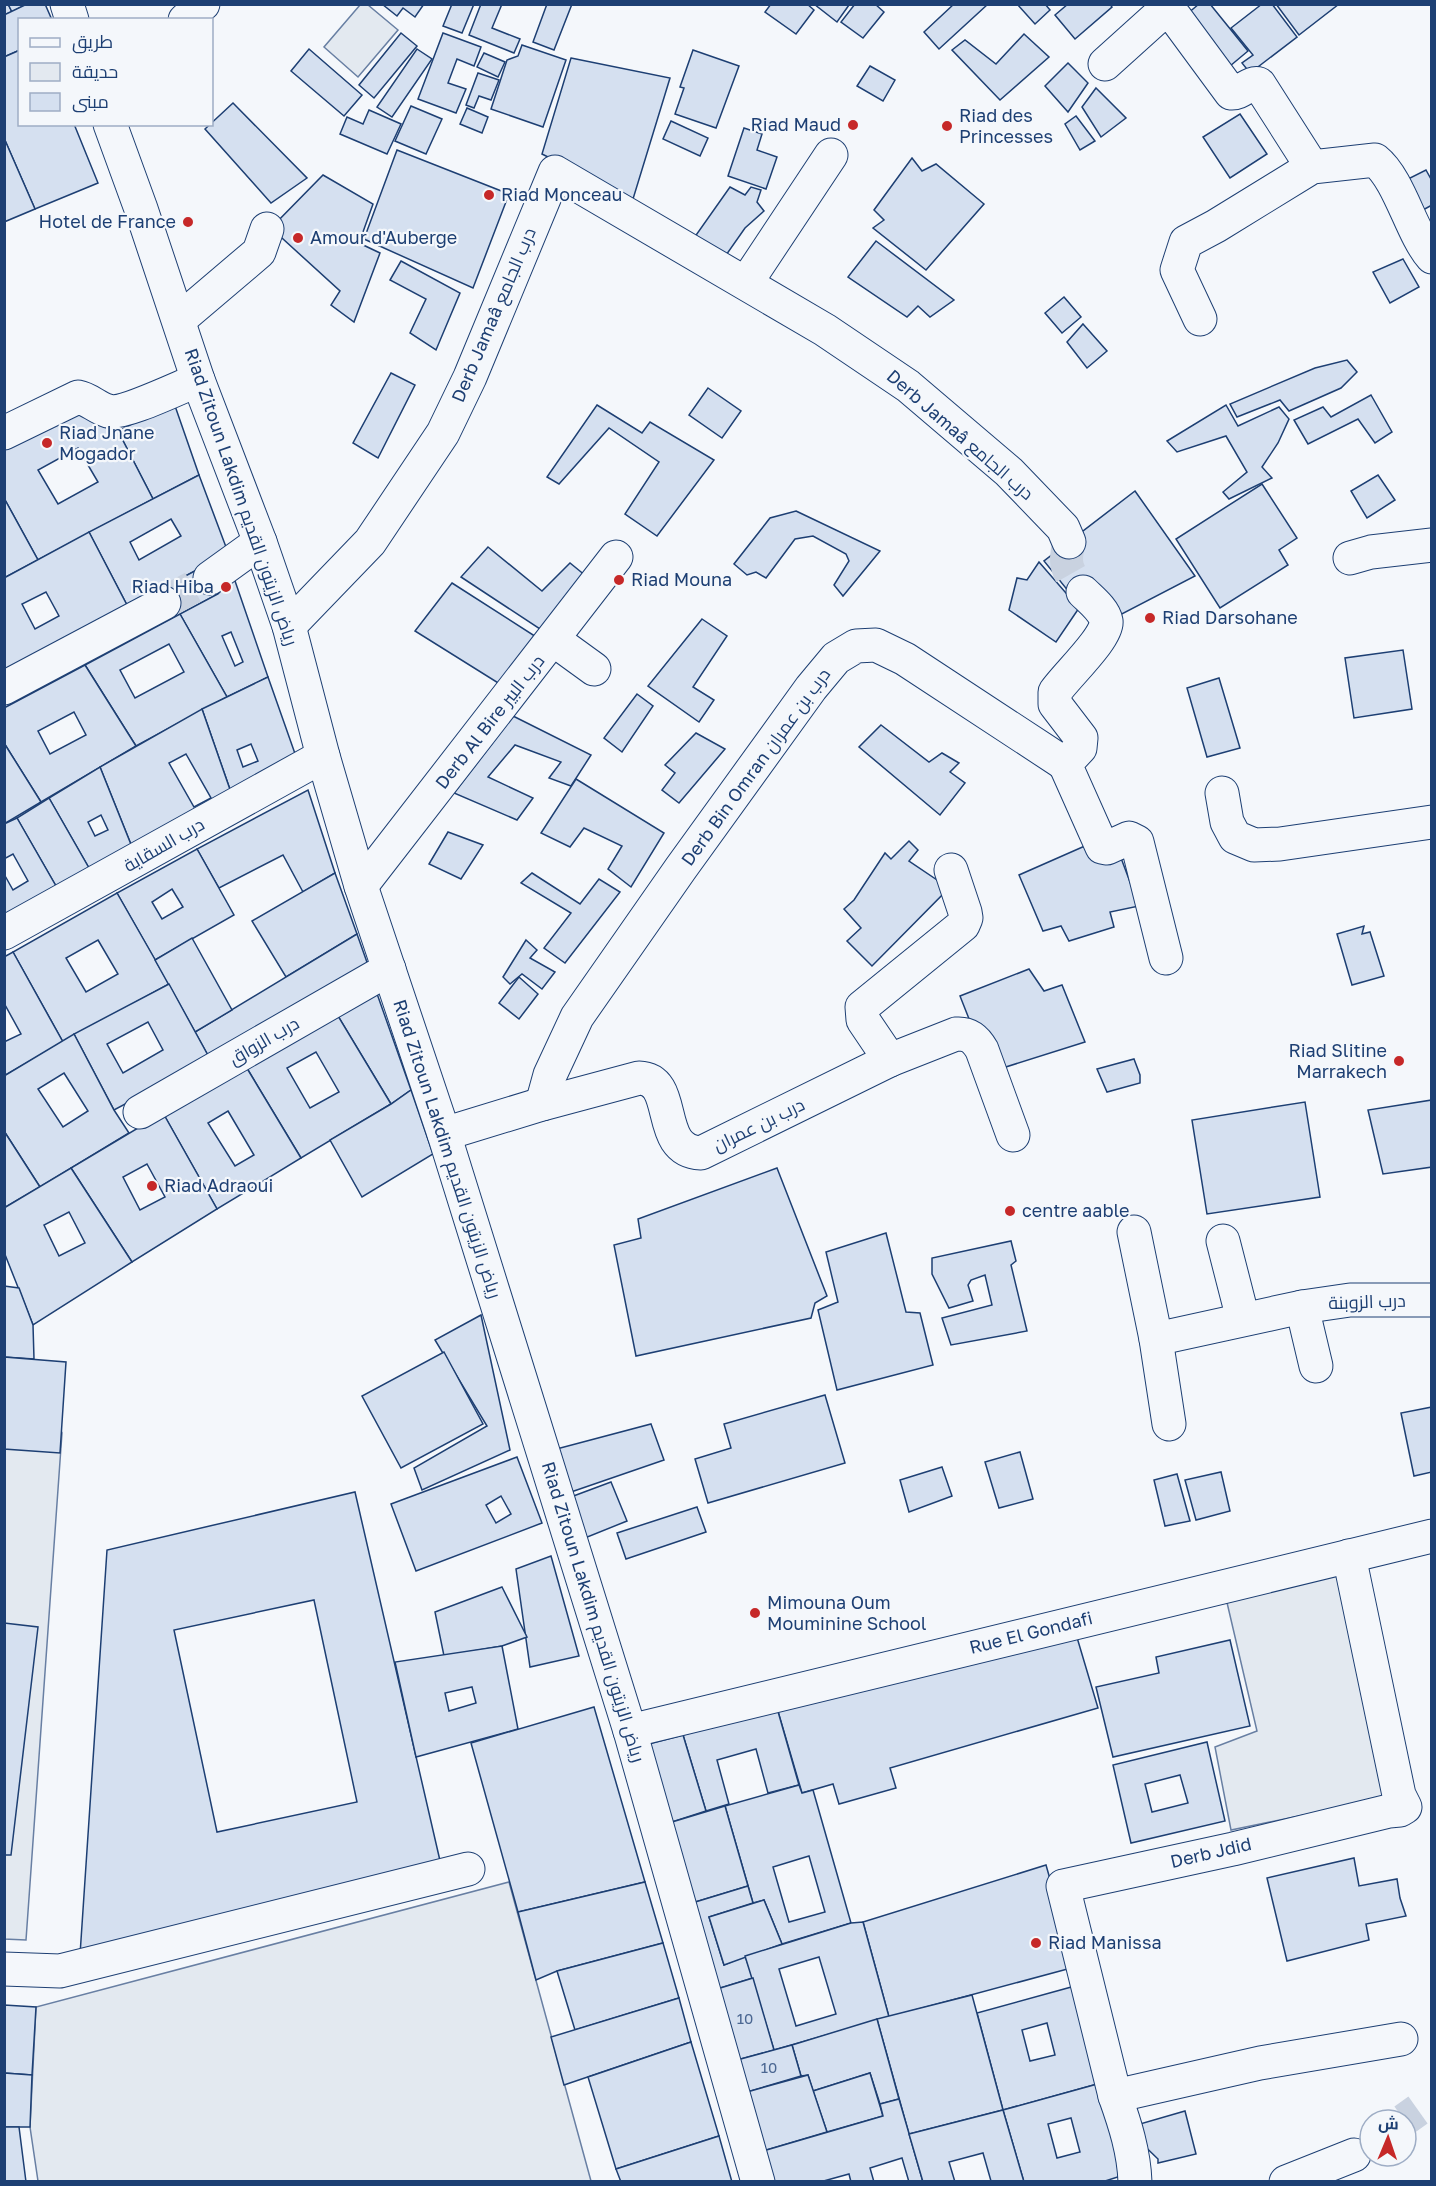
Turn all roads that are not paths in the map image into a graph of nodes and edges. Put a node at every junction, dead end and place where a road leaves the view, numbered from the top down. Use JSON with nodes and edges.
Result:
{"nodes":[{"id":1,"x":202,"y":4,"type":"edge"},
{"id":2,"x":187,"y":18,"type":"edge"},
{"id":3,"x":1105,"y":64,"type":"dead end"},
{"id":4,"x":111,"y":126,"type":"edge"},
{"id":5,"x":831,"y":155,"type":"dead end"},
{"id":6,"x":1311,"y":167,"type":"junction"},
{"id":7,"x":267,"y":229,"type":"dead end"},
{"id":8,"x":1431,"y":257,"type":"edge"},
{"id":9,"x":746,"y":283,"type":"junction"},
{"id":10,"x":179,"y":320,"type":"junction"},
{"id":11,"x":1200,"y":320,"type":"dead end"},
{"id":12,"x":198,"y":380,"type":"junction"},
{"id":13,"x":4,"y":433,"type":"edge"},
{"id":14,"x":261,"y":542,"type":"junction"},
{"id":15,"x":1069,"y":542,"type":"tunnel mouth"},
{"id":16,"x":1431,"y":545,"type":"edge"},
{"id":17,"x":616,"y":557,"type":"dead end"},
{"id":18,"x":1350,"y":558,"type":"dead end"},
{"id":19,"x":210,"y":578,"type":"tunnel mouth"},
{"id":20,"x":1083,"y":592,"type":"tunnel mouth"},
{"id":21,"x":164,"y":603,"type":"tunnel mouth"},
{"id":22,"x":289,"y":626,"type":"junction"},
{"id":23,"x":554,"y":640,"type":"junction"},
{"id":24,"x":594,"y":669,"type":"dead end"},
{"id":25,"x":4,"y":688,"type":"edge"},
{"id":26,"x":323,"y":756,"type":"junction"},
{"id":27,"x":1065,"y":764,"type":"junction"},
{"id":28,"x":1222,"y":793,"type":"dead end"},
{"id":29,"x":1431,"y":822,"type":"edge"},
{"id":30,"x":951,"y":870,"type":"dead end"},
{"id":31,"x":361,"y":886,"type":"junction"},
{"id":32,"x":4,"y":933,"type":"edge"},
{"id":33,"x":1166,"y":958,"type":"dead end"},
{"id":34,"x":389,"y":969,"type":"junction"},
{"id":35,"x":891,"y":1060,"type":"junction"},
{"id":36,"x":542,"y":1104,"type":"junction"},
{"id":37,"x":140,"y":1112,"type":"dead end"},
{"id":38,"x":444,"y":1134,"type":"junction"},
{"id":39,"x":1013,"y":1135,"type":"dead end"},
{"id":40,"x":1134,"y":1232,"type":"dead end"},
{"id":41,"x":1222,"y":1241,"type":"dead end"},
{"id":42,"x":1431,"y":1300,"type":"edge"},
{"id":43,"x":1302,"y":1307,"type":"junction"},
{"id":44,"x":1243,"y":1319,"type":"junction"},
{"id":45,"x":1156,"y":1339,"type":"junction"},
{"id":46,"x":1316,"y":1366,"type":"dead end"},
{"id":47,"x":1169,"y":1424,"type":"dead end"},
{"id":48,"x":1431,"y":1536,"type":"edge"},
{"id":49,"x":1349,"y":1556,"type":"junction"},
{"id":50,"x":630,"y":1731,"type":"junction"},
{"id":51,"x":468,"y":1869,"type":"dead end"},
{"id":52,"x":4,"y":1969,"type":"edge"},
{"id":53,"x":1401,"y":2039,"type":"dead end"},
{"id":54,"x":1115,"y":2096,"type":"junction"},
{"id":55,"x":1353,"y":2155,"type":"dead end"},
{"id":56,"x":758,"y":2181,"type":"edge"},
{"id":57,"x":1135,"y":2181,"type":"edge"},
{"id":58,"x":1286,"y":2181,"type":"edge"}],
"edges":[{"from":1,"to":2,"type":"street"},
{"from":3,"to":6,"type":"street"},
{"from":4,"to":10,"type":"street","name":"Riad Zitoun Lakdim رياض الزيتون القديم"},
{"from":5,"to":9,"type":"street"},
{"from":6,"to":8,"type":"street"},
{"from":6,"to":11,"type":"street"},
{"from":7,"to":10,"type":"street"},
{"from":9,"to":15,"type":"street","name":"Derb Jamaâ درب الجامع"},
{"from":9,"to":22,"type":"street","name":"Derb Jamaâ درب الجامع"},
{"from":10,"to":12,"type":"street","name":"Riad Zitoun Lakdim رياض الزيتون القديم"},
{"from":12,"to":13,"type":"street"},
{"from":12,"to":14,"type":"street","name":"Riad Zitoun Lakdim رياض الزيتون القديم"},
{"from":14,"to":19,"type":"street"},
{"from":14,"to":22,"type":"street","name":"Riad Zitoun Lakdim رياض الزيتون القديم"},
{"from":16,"to":18,"type":"street"},
{"from":17,"to":23,"type":"street","name":"Derb Al Bire درب البير"},
{"from":20,"to":27,"type":"street"},
{"from":21,"to":25,"type":"street"},
{"from":22,"to":26,"type":"street","name":"Riad Zitoun Lakdim رياض الزيتون القديم"},
{"from":23,"to":24,"type":"street"},
{"from":23,"to":31,"type":"street","name":"Derb Al Bire درب البير"},
{"from":26,"to":31,"type":"street","name":"Riad Zitoun Lakdim رياض الزيتون القديم"},
{"from":26,"to":32,"type":"street","name":"درب السقاية"},
{"from":27,"to":33,"type":"street"},
{"from":27,"to":36,"type":"street","name":"Derb Bin Omran درب بن عمران"},
{"from":28,"to":29,"type":"street"},
{"from":30,"to":35,"type":"street"},
{"from":31,"to":34,"type":"street","name":"Riad Zitoun Lakdim رياض الزيتون القديم"},
{"from":34,"to":37,"type":"street","name":"درب الزواق"},
{"from":34,"to":38,"type":"street","name":"Riad Zitoun Lakdim رياض الزيتون القديم"},
{"from":35,"to":36,"type":"street","name":"درب بن عمران"},
{"from":35,"to":39,"type":"street","name":"درب بن عمران"},
{"from":36,"to":38,"type":"street","name":"درب بن عمران"},
{"from":38,"to":50,"type":"street","name":"Riad Zitoun Lakdim رياض الزيتون القديم"},
{"from":40,"to":45,"type":"street"},
{"from":41,"to":44,"type":"street"},
{"from":42,"to":43,"type":"street","name":"درب الزوبنة"},
{"from":43,"to":44,"type":"street","name":"درب الزوبنة"},
{"from":43,"to":46,"type":"street","name":"درب الزوبنة"},
{"from":44,"to":45,"type":"street","name":"درب الزوبنة"},
{"from":45,"to":47,"type":"street"},
{"from":48,"to":49,"type":"street","name":"Rue El Gondafi"},
{"from":49,"to":50,"type":"street","name":"Rue El Gondafi"},
{"from":49,"to":54,"type":"street","name":"Derb Jdid"},
{"from":50,"to":56,"type":"street","name":"Riad Zitoun Lakdim رياض الزيتون القديم"},
{"from":51,"to":52,"type":"street"},
{"from":53,"to":54,"type":"street"},
{"from":54,"to":57,"type":"street","name":"Derb Jdid"},
{"from":55,"to":58,"type":"street"}]}
